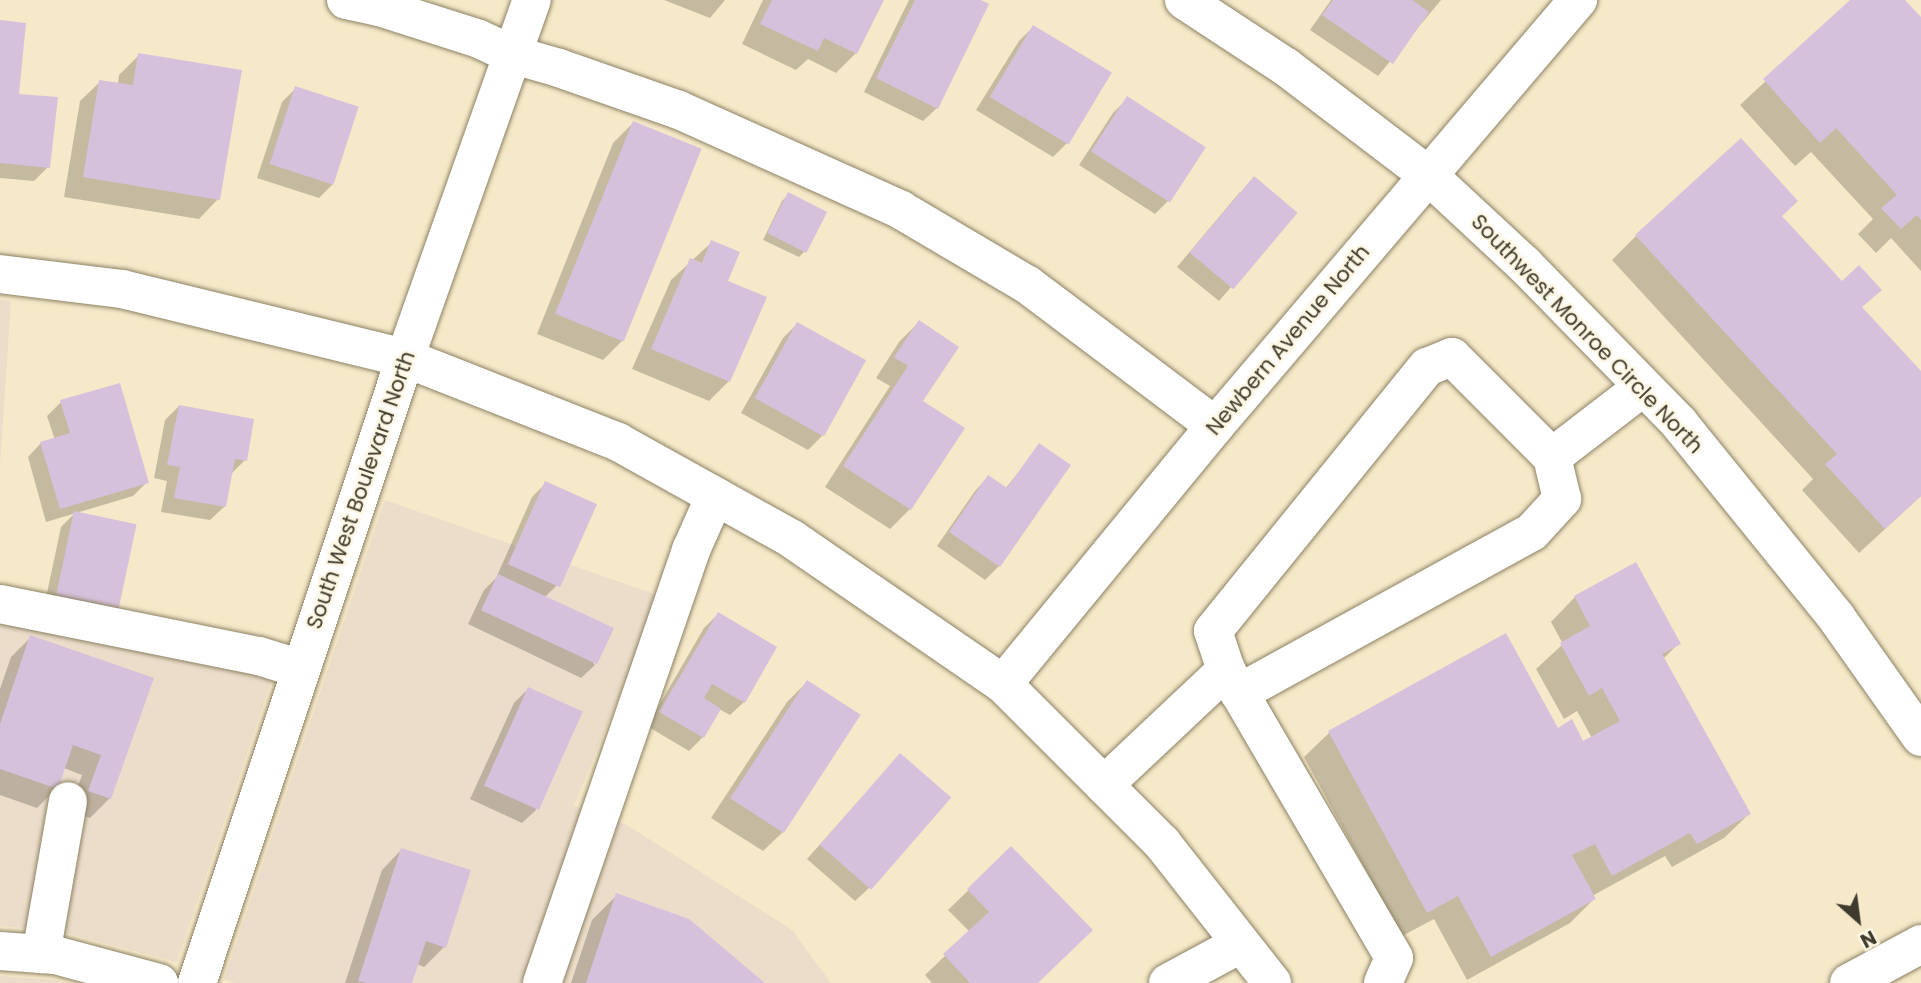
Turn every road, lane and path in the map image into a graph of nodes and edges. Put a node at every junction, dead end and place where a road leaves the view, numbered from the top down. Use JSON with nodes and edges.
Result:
{"nodes":[{"id":1,"x":346,"y":0,"type":"edge"},
{"id":2,"x":532,"y":0,"type":"edge"},
{"id":3,"x":1184,"y":0,"type":"edge"},
{"id":4,"x":1578,"y":0,"type":"edge"},
{"id":5,"x":514,"y":55,"type":"junction"},
{"id":6,"x":1428,"y":175,"type":"junction"},
{"id":7,"x":0,"y":274,"type":"edge"},
{"id":8,"x":405,"y":358,"type":"junction"},
{"id":9,"x":1643,"y":387,"type":"junction"},
{"id":10,"x":1214,"y":426,"type":"junction"},
{"id":11,"x":1552,"y":457,"type":"junction"},
{"id":12,"x":715,"y":496,"type":"junction"},
{"id":13,"x":0,"y":604,"type":"edge"},
{"id":14,"x":301,"y":669,"type":"junction"},
{"id":15,"x":1233,"y":682,"type":"junction"},
{"id":16,"x":1003,"y":684,"type":"junction"},
{"id":17,"x":1921,"y":737,"type":"edge"},
{"id":18,"x":1104,"y":785,"type":"junction"},
{"id":19,"x":68,"y":801,"type":"dead end"},
{"id":20,"x":1240,"y":944,"type":"junction"},
{"id":21,"x":1921,"y":944,"type":"edge"},
{"id":22,"x":0,"y":951,"type":"edge"},
{"id":23,"x":41,"y":954,"type":"junction"},
{"id":24,"x":1862,"y":980,"type":"edge"},
{"id":25,"x":159,"y":983,"type":"edge"},
{"id":26,"x":197,"y":983,"type":"edge"},
{"id":27,"x":542,"y":983,"type":"edge"},
{"id":28,"x":1168,"y":983,"type":"edge"},
{"id":29,"x":1272,"y":983,"type":"edge"},
{"id":30,"x":1383,"y":983,"type":"edge"}],
"edges":[{"from":1,"to":5,"type":"street"},
{"from":2,"to":5,"type":"street","name":"South West Boulevard North"},
{"from":3,"to":6,"type":"street","name":"Southwest Monroe Circle North"},
{"from":4,"to":6,"type":"street","name":"Newbern Avenue North"},
{"from":5,"to":8,"type":"street","name":"South West Boulevard North"},
{"from":5,"to":10,"type":"street"},
{"from":6,"to":9,"type":"street","name":"Southwest Monroe Circle North"},
{"from":6,"to":10,"type":"street","name":"Newbern Avenue North"},
{"from":7,"to":8,"type":"street"},
{"from":8,"to":12,"type":"street"},
{"from":8,"to":14,"type":"street","name":"South West Boulevard North"},
{"from":9,"to":11,"type":"street"},
{"from":9,"to":17,"type":"street","name":"Southwest Monroe Circle North"},
{"from":10,"to":16,"type":"street","name":"Newbern Avenue North"},
{"from":11,"to":15,"type":"street"},
{"from":11,"to":15,"type":"street"},
{"from":12,"to":16,"type":"street"},
{"from":12,"to":27,"type":"street"},
{"from":13,"to":14,"type":"street"},
{"from":14,"to":26,"type":"street","name":"South West Boulevard North"},
{"from":15,"to":18,"type":"street"},
{"from":15,"to":30,"type":"street"},
{"from":16,"to":18,"type":"street"},
{"from":18,"to":20,"type":"street"},
{"from":19,"to":23,"type":"street"},
{"from":20,"to":28,"type":"street"},
{"from":20,"to":29,"type":"street"},
{"from":21,"to":24,"type":"street"},
{"from":22,"to":23,"type":"street"},
{"from":23,"to":25,"type":"street"}]}
